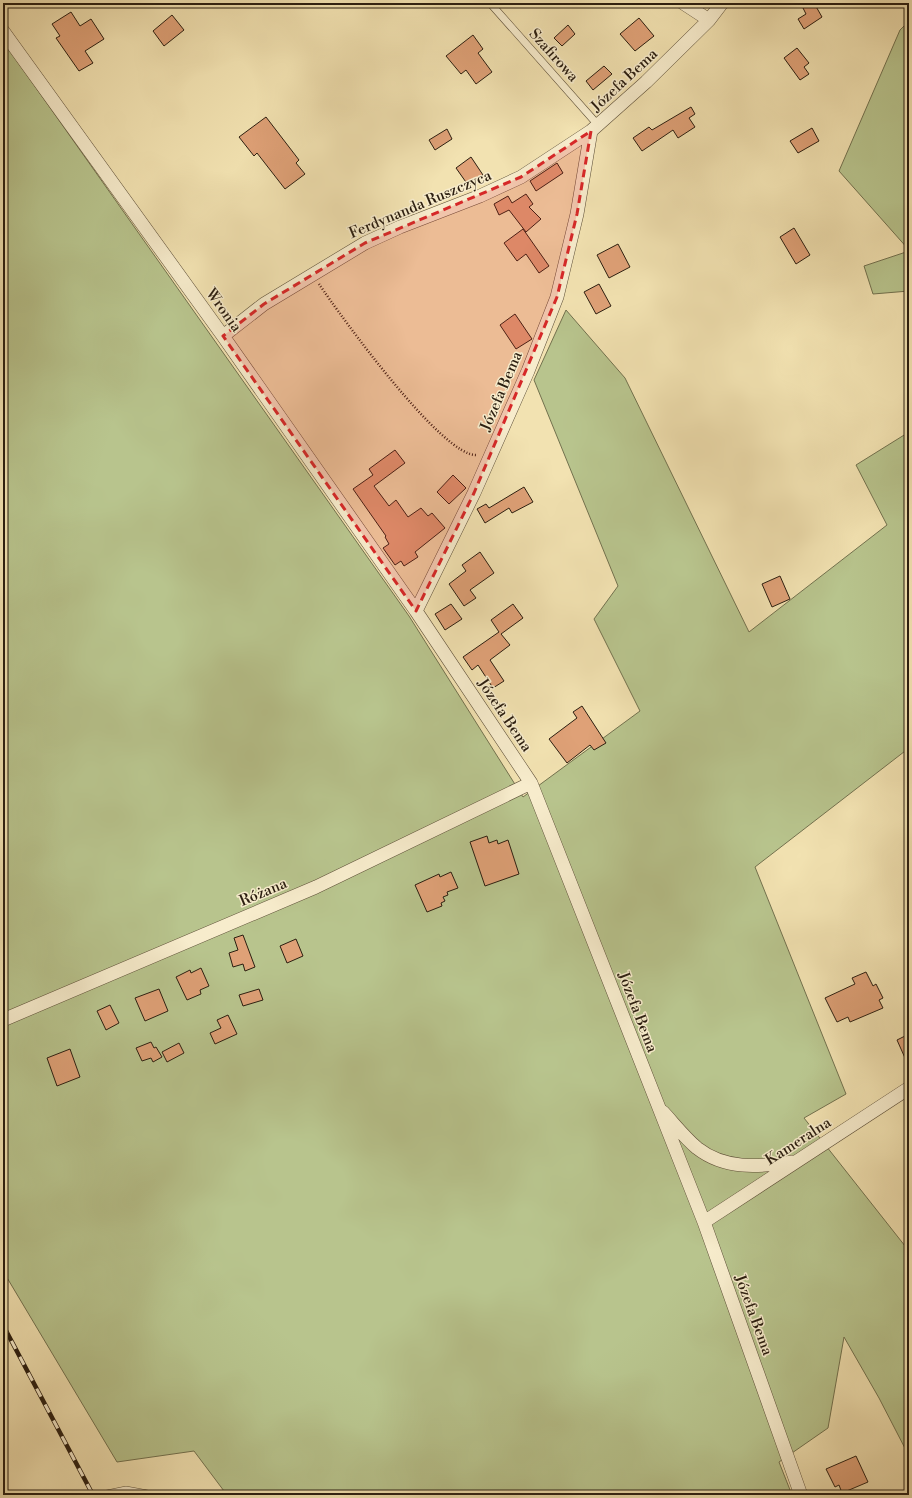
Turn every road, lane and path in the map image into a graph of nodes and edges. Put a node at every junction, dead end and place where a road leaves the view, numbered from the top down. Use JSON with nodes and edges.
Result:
{"nodes":[{"id":1,"x":490,"y":3,"type":"edge"},
{"id":2,"x":683,"y":3,"type":"edge"},
{"id":3,"x":722,"y":3,"type":"edge"},
{"id":4,"x":709,"y":20,"type":"junction"},
{"id":5,"x":3,"y":31,"type":"edge"},
{"id":6,"x":595,"y":128,"type":"junction"},
{"id":7,"x":312,"y":275,"type":"junction"},
{"id":8,"x":223,"y":336,"type":"junction"},
{"id":9,"x":491,"y":454,"type":"junction"},
{"id":10,"x":416,"y":611,"type":"junction"},
{"id":11,"x":531,"y":783,"type":"junction"},
{"id":12,"x":3,"y":1020,"type":"edge"},
{"id":13,"x":909,"y":1088,"type":"edge"},
{"id":14,"x":659,"y":1107,"type":"junction"},
{"id":15,"x":796,"y":1162,"type":"junction"},
{"id":16,"x":704,"y":1222,"type":"junction"},
{"id":17,"x":102,"y":1495,"type":"edge"},
{"id":18,"x":153,"y":1495,"type":"edge"},
{"id":19,"x":801,"y":1495,"type":"edge"}],
"edges":[{"from":1,"to":6,"type":"lane","name":"Szafirowa"},
{"from":2,"to":4,"type":"street"},
{"from":3,"to":4,"type":"street","name":"Józefa Bema"},
{"from":4,"to":6,"type":"street","name":"Józefa Bema"},
{"from":5,"to":8,"type":"street","name":"Wronia"},
{"from":6,"to":7,"type":"street","name":"Ferdynanda Ruszczyca"},
{"from":6,"to":9,"type":"street","name":"Józefa Bema"},
{"from":7,"to":8,"type":"street","name":"Ferdynanda Ruszczyca"},
{"from":7,"to":9,"type":"path"},
{"from":8,"to":10,"type":"street","name":"Wronia"},
{"from":9,"to":10,"type":"street","name":"Józefa Bema"},
{"from":10,"to":11,"type":"street","name":"Józefa Bema"},
{"from":11,"to":12,"type":"street","name":"Różana"},
{"from":11,"to":14,"type":"street","name":"Józefa Bema"},
{"from":13,"to":15,"type":"street","name":"Kameralna"},
{"from":14,"to":15,"type":"street"},
{"from":14,"to":16,"type":"street","name":"Józefa Bema"},
{"from":15,"to":16,"type":"street","name":"Kameralna"},
{"from":16,"to":19,"type":"street","name":"Józefa Bema"},
{"from":17,"to":18,"type":"lane"}]}
